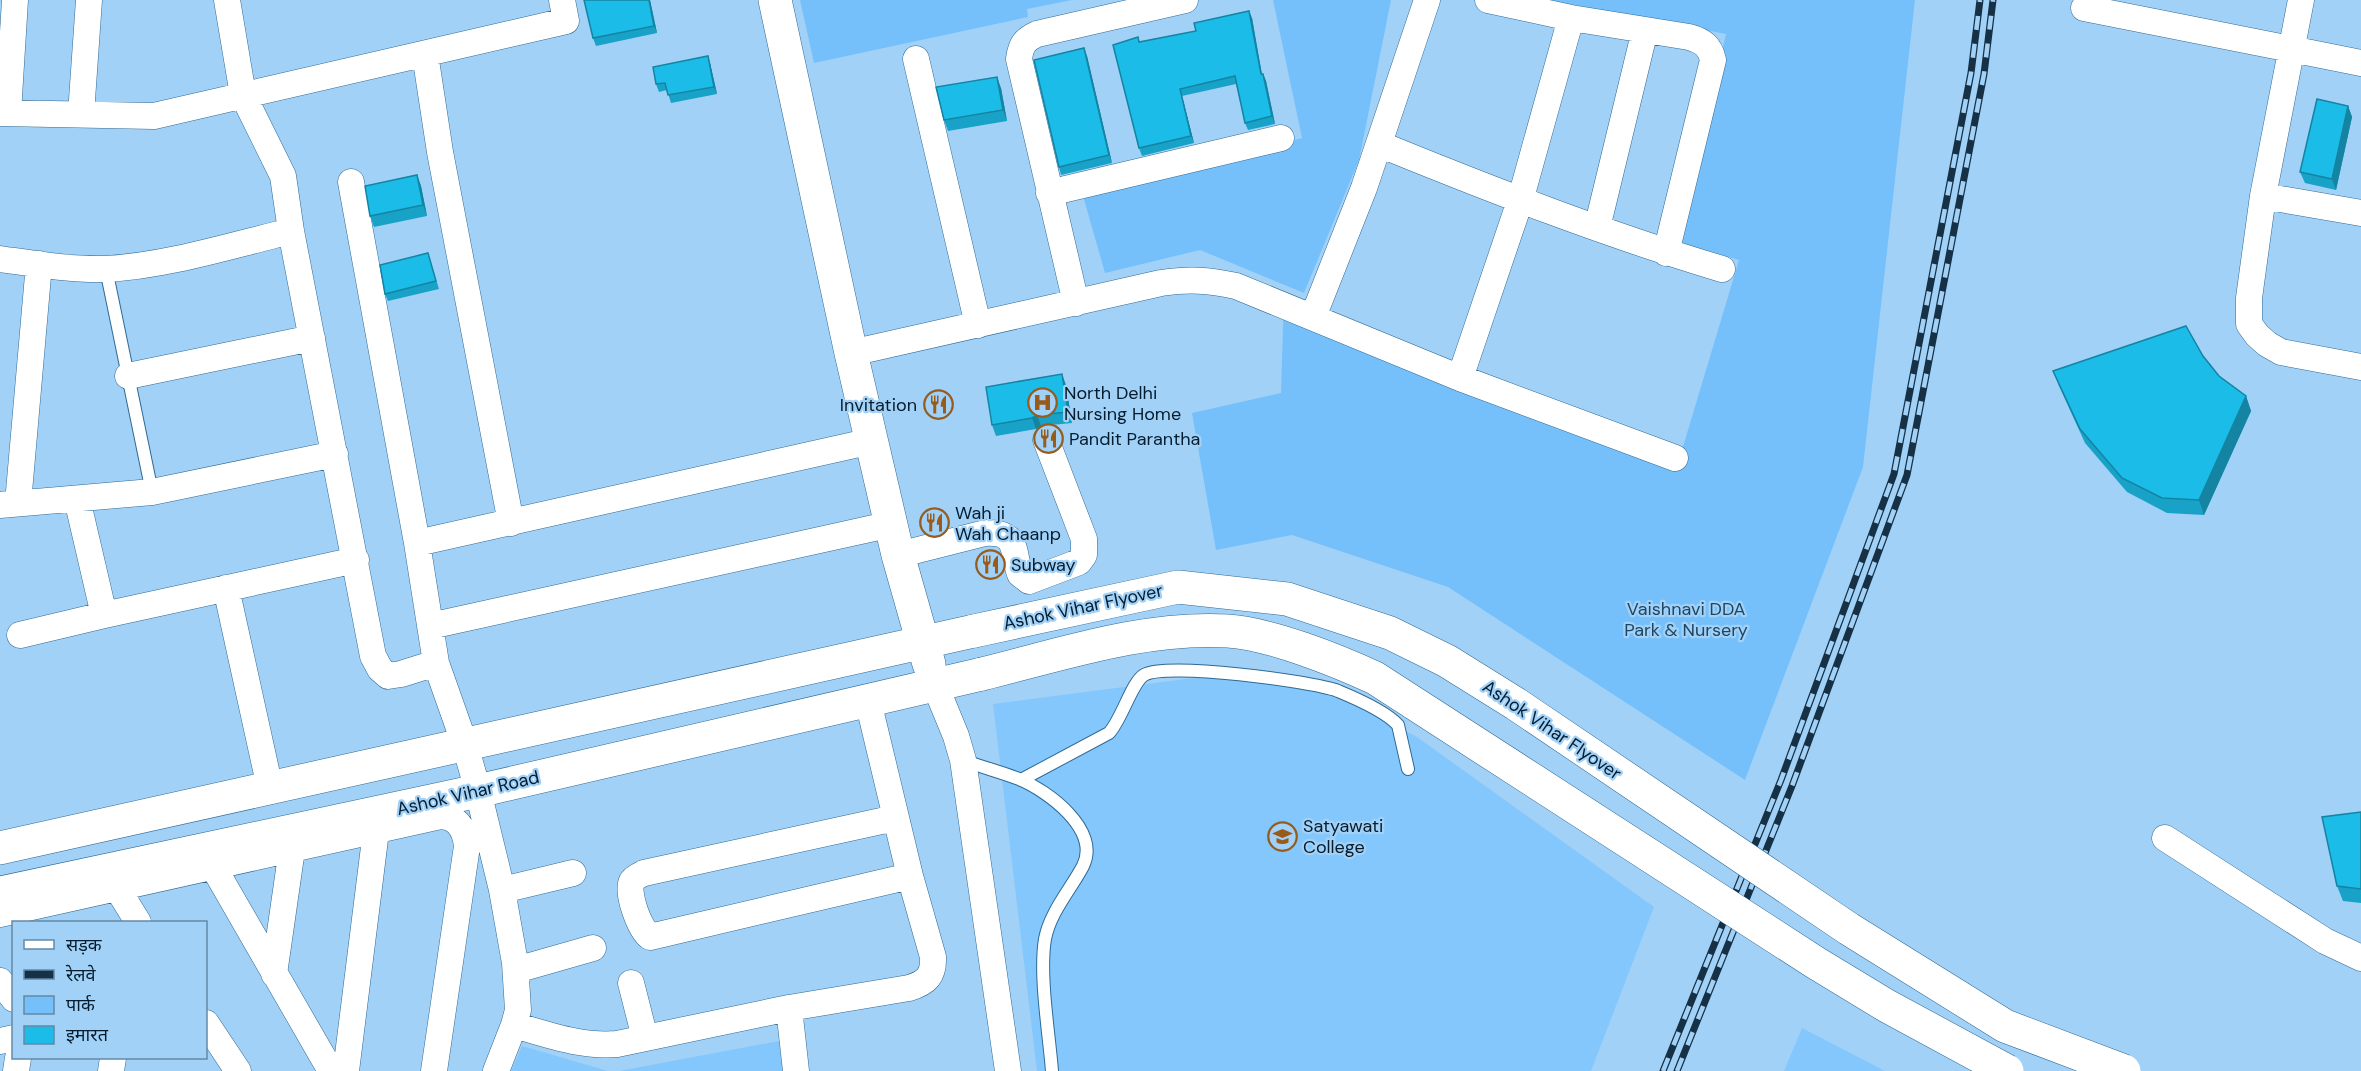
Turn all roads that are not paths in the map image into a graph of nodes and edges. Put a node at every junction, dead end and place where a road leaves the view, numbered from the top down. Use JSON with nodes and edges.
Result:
{"nodes":[{"id":1,"x":15,"y":0,"type":"edge"},
{"id":2,"x":89,"y":0,"type":"edge"},
{"id":3,"x":227,"y":0,"type":"edge"},
{"id":4,"x":562,"y":0,"type":"edge"},
{"id":5,"x":774,"y":0,"type":"edge"},
{"id":6,"x":1185,"y":0,"type":"edge"},
{"id":7,"x":1427,"y":0,"type":"edge"},
{"id":8,"x":1488,"y":0,"type":"edge"},
{"id":9,"x":2301,"y":0,"type":"edge"},
{"id":10,"x":2084,"y":8,"type":"dead end"},
{"id":11,"x":1570,"y":18,"type":"junction"},
{"id":12,"x":1646,"y":30,"type":"junction"},
{"id":13,"x":2291,"y":49,"type":"junction"},
{"id":14,"x":425,"y":54,"type":"junction"},
{"id":15,"x":916,"y":59,"type":"dead end"},
{"id":16,"x":2361,"y":63,"type":"edge"},
{"id":17,"x":243,"y":95,"type":"junction"},
{"id":18,"x":4,"y":113,"type":"edge"},
{"id":19,"x":81,"y":114,"type":"junction"},
{"id":20,"x":1281,"y":138,"type":"dead end"},
{"id":21,"x":1379,"y":144,"type":"junction"},
{"id":22,"x":351,"y":182,"type":"dead end"},
{"id":23,"x":1049,"y":193,"type":"junction"},
{"id":24,"x":2264,"y":196,"type":"junction"},
{"id":25,"x":1520,"y":201,"type":"junction"},
{"id":26,"x":2361,"y":213,"type":"edge"},
{"id":27,"x":1597,"y":228,"type":"junction"},
{"id":28,"x":291,"y":231,"type":"junction"},
{"id":29,"x":1666,"y":253,"type":"junction"},
{"id":30,"x":0,"y":260,"type":"edge"},
{"id":31,"x":39,"y":264,"type":"junction"},
{"id":32,"x":106,"y":269,"type":"junction"},
{"id":33,"x":1722,"y":269,"type":"dead end"},
{"id":34,"x":1076,"y":303,"type":"junction"},
{"id":35,"x":1313,"y":317,"type":"junction"},
{"id":36,"x":978,"y":325,"type":"junction"},
{"id":37,"x":312,"y":338,"type":"junction"},
{"id":38,"x":851,"y":353,"type":"junction"},
{"id":39,"x":2361,"y":367,"type":"edge"},
{"id":40,"x":128,"y":376,"type":"junction"},
{"id":41,"x":1460,"y":378,"type":"junction"},
{"id":42,"x":1046,"y":440,"type":"dead end"},
{"id":43,"x":872,"y":441,"type":"junction"},
{"id":44,"x":335,"y":454,"type":"junction"},
{"id":45,"x":1675,"y":458,"type":"dead end"},
{"id":46,"x":152,"y":492,"type":"junction"},
{"id":47,"x":77,"y":499,"type":"junction"},
{"id":48,"x":9,"y":504,"type":"edge"},
{"id":49,"x":511,"y":523,"type":"junction"},
{"id":50,"x":895,"y":539,"type":"junction"},
{"id":51,"x":417,"y":543,"type":"junction"},
{"id":52,"x":356,"y":560,"type":"junction"},
{"id":53,"x":226,"y":588,"type":"junction"},
{"id":54,"x":104,"y":615,"type":"junction"},
{"id":55,"x":430,"y":627,"type":"junction"},
{"id":56,"x":20,"y":635,"type":"dead end"},
{"id":57,"x":922,"y":643,"type":"junction"},
{"id":58,"x":436,"y":663,"type":"junction"},
{"id":59,"x":935,"y":685,"type":"junction"},
{"id":60,"x":868,"y":701,"type":"junction"},
{"id":61,"x":465,"y":745,"type":"junction"},
{"id":62,"x":963,"y":760,"type":"junction"},
{"id":63,"x":1408,"y":769,"type":"dead end"},
{"id":64,"x":1021,"y":780,"type":"junction"},
{"id":65,"x":270,"y":788,"type":"junction"},
{"id":66,"x":478,"y":791,"type":"junction"},
{"id":67,"x":895,"y":818,"type":"junction"},
{"id":68,"x":376,"y":831,"type":"junction"},
{"id":69,"x":2164,"y":838,"type":"dead end"},
{"id":70,"x":0,"y":848,"type":"edge"},
{"id":71,"x":292,"y":849,"type":"junction"},
{"id":72,"x":214,"y":868,"type":"junction"},
{"id":73,"x":573,"y":873,"type":"dead end"},
{"id":74,"x":910,"y":876,"type":"junction"},
{"id":75,"x":117,"y":888,"type":"junction"},
{"id":76,"x":502,"y":890,"type":"junction"},
{"id":77,"x":0,"y":893,"type":"edge"},
{"id":78,"x":44,"y":913,"type":"edge"},
{"id":79,"x":0,"y":914,"type":"edge"},
{"id":80,"x":136,"y":921,"type":"edge"},
{"id":81,"x":594,"y":948,"type":"dead end"},
{"id":82,"x":2361,"y":958,"type":"edge"},
{"id":83,"x":516,"y":970,"type":"junction"},
{"id":84,"x":274,"y":974,"type":"junction"},
{"id":85,"x":0,"y":981,"type":"edge"},
{"id":86,"x":631,"y":983,"type":"dead end"},
{"id":87,"x":12,"y":996,"type":"edge"},
{"id":88,"x":789,"y":1008,"type":"junction"},
{"id":89,"x":207,"y":1024,"type":"edge"},
{"id":90,"x":514,"y":1025,"type":"junction"},
{"id":91,"x":645,"y":1038,"type":"junction"},
{"id":92,"x":238,"y":1071,"type":"edge"},
{"id":93,"x":331,"y":1071,"type":"edge"},
{"id":94,"x":346,"y":1071,"type":"edge"},
{"id":95,"x":434,"y":1071,"type":"edge"},
{"id":96,"x":496,"y":1071,"type":"edge"},
{"id":97,"x":796,"y":1071,"type":"edge"},
{"id":98,"x":1008,"y":1071,"type":"edge"},
{"id":99,"x":1052,"y":1071,"type":"edge"},
{"id":100,"x":2007,"y":1071,"type":"edge"},
{"id":101,"x":2124,"y":1071,"type":"edge"}],
"edges":[{"from":1,"to":18,"type":"street"},
{"from":2,"to":19,"type":"street"},
{"from":3,"to":17,"type":"street"},
{"from":4,"to":14,"type":"street"},
{"from":5,"to":38,"type":"main road"},
{"from":6,"to":23,"type":"street"},
{"from":7,"to":21,"type":"street"},
{"from":8,"to":11,"type":"street"},
{"from":9,"to":13,"type":"street"},
{"from":10,"to":13,"type":"street"},
{"from":11,"to":12,"type":"street"},
{"from":11,"to":25,"type":"street"},
{"from":12,"to":27,"type":"street"},
{"from":12,"to":29,"type":"street"},
{"from":13,"to":16,"type":"street"},
{"from":13,"to":24,"type":"street"},
{"from":14,"to":17,"type":"street"},
{"from":14,"to":49,"type":"street"},
{"from":15,"to":36,"type":"street"},
{"from":17,"to":19,"type":"street"},
{"from":17,"to":28,"type":"street"},
{"from":18,"to":19,"type":"street"},
{"from":20,"to":23,"type":"street"},
{"from":21,"to":25,"type":"street"},
{"from":21,"to":35,"type":"street"},
{"from":22,"to":51,"type":"street"},
{"from":23,"to":34,"type":"street"},
{"from":24,"to":26,"type":"street"},
{"from":24,"to":39,"type":"street"},
{"from":25,"to":27,"type":"street"},
{"from":25,"to":41,"type":"street"},
{"from":27,"to":29,"type":"street"},
{"from":28,"to":32,"type":"street"},
{"from":28,"to":37,"type":"street"},
{"from":29,"to":33,"type":"street"},
{"from":30,"to":31,"type":"street"},
{"from":31,"to":32,"type":"street"},
{"from":31,"to":48,"type":"street"},
{"from":32,"to":40,"type":"lane"},
{"from":34,"to":35,"type":"street"},
{"from":34,"to":36,"type":"street"},
{"from":35,"to":41,"type":"street"},
{"from":36,"to":38,"type":"street"},
{"from":37,"to":40,"type":"street"},
{"from":37,"to":44,"type":"street"},
{"from":38,"to":43,"type":"main road"},
{"from":40,"to":46,"type":"lane"},
{"from":41,"to":45,"type":"street"},
{"from":42,"to":50,"type":"street"},
{"from":43,"to":49,"type":"street"},
{"from":43,"to":50,"type":"main road"},
{"from":44,"to":46,"type":"street"},
{"from":44,"to":52,"type":"street"},
{"from":46,"to":47,"type":"street"},
{"from":47,"to":48,"type":"street"},
{"from":47,"to":54,"type":"street"},
{"from":49,"to":51,"type":"street"},
{"from":50,"to":55,"type":"street"},
{"from":50,"to":57,"type":"main road"},
{"from":51,"to":55,"type":"street"},
{"from":52,"to":53,"type":"street"},
{"from":52,"to":58,"type":"street"},
{"from":53,"to":54,"type":"street"},
{"from":53,"to":65,"type":"street"},
{"from":54,"to":56,"type":"street"},
{"from":55,"to":58,"type":"street"},
{"from":57,"to":59,"type":"main road"},
{"from":57,"to":61,"type":"main road"},
{"from":57,"to":101,"type":"main road","name":"Ashok Vihar Flyover","bridge":true},
{"from":58,"to":61,"type":"street"},
{"from":59,"to":60,"type":"main road","name":"Ashok Vihar Road"},
{"from":59,"to":62,"type":"street"},
{"from":59,"to":100,"type":"main road","bridge":true},
{"from":60,"to":66,"type":"main road","name":"Ashok Vihar Road"},
{"from":60,"to":67,"type":"street"},
{"from":61,"to":65,"type":"main road"},
{"from":61,"to":66,"type":"street"},
{"from":62,"to":64,"type":"lane"},
{"from":62,"to":98,"type":"street"},
{"from":63,"to":64,"type":"lane"},
{"from":64,"to":99,"type":"lane"},
{"from":65,"to":70,"type":"main road"},
{"from":66,"to":76,"type":"street"},
{"from":66,"to":77,"type":"main road","name":"Ashok Vihar Road"},
{"from":67,"to":74,"type":"street"},
{"from":67,"to":74,"type":"street"},
{"from":68,"to":71,"type":"street"},
{"from":68,"to":94,"type":"street"},
{"from":68,"to":95,"type":"street"},
{"from":69,"to":82,"type":"street"},
{"from":71,"to":72,"type":"street"},
{"from":71,"to":84,"type":"street"},
{"from":72,"to":75,"type":"street"},
{"from":72,"to":84,"type":"street"},
{"from":73,"to":76,"type":"street"},
{"from":74,"to":88,"type":"street"},
{"from":75,"to":78,"type":"street"},
{"from":75,"to":80,"type":"street"},
{"from":76,"to":83,"type":"street"},
{"from":78,"to":79,"type":"street"},
{"from":81,"to":83,"type":"street"},
{"from":83,"to":90,"type":"street"},
{"from":84,"to":93,"type":"street"},
{"from":85,"to":87,"type":"street"},
{"from":86,"to":91,"type":"street"},
{"from":88,"to":91,"type":"street"},
{"from":88,"to":97,"type":"street"},
{"from":89,"to":92,"type":"street"},
{"from":90,"to":91,"type":"street"},
{"from":90,"to":96,"type":"street"}]}
